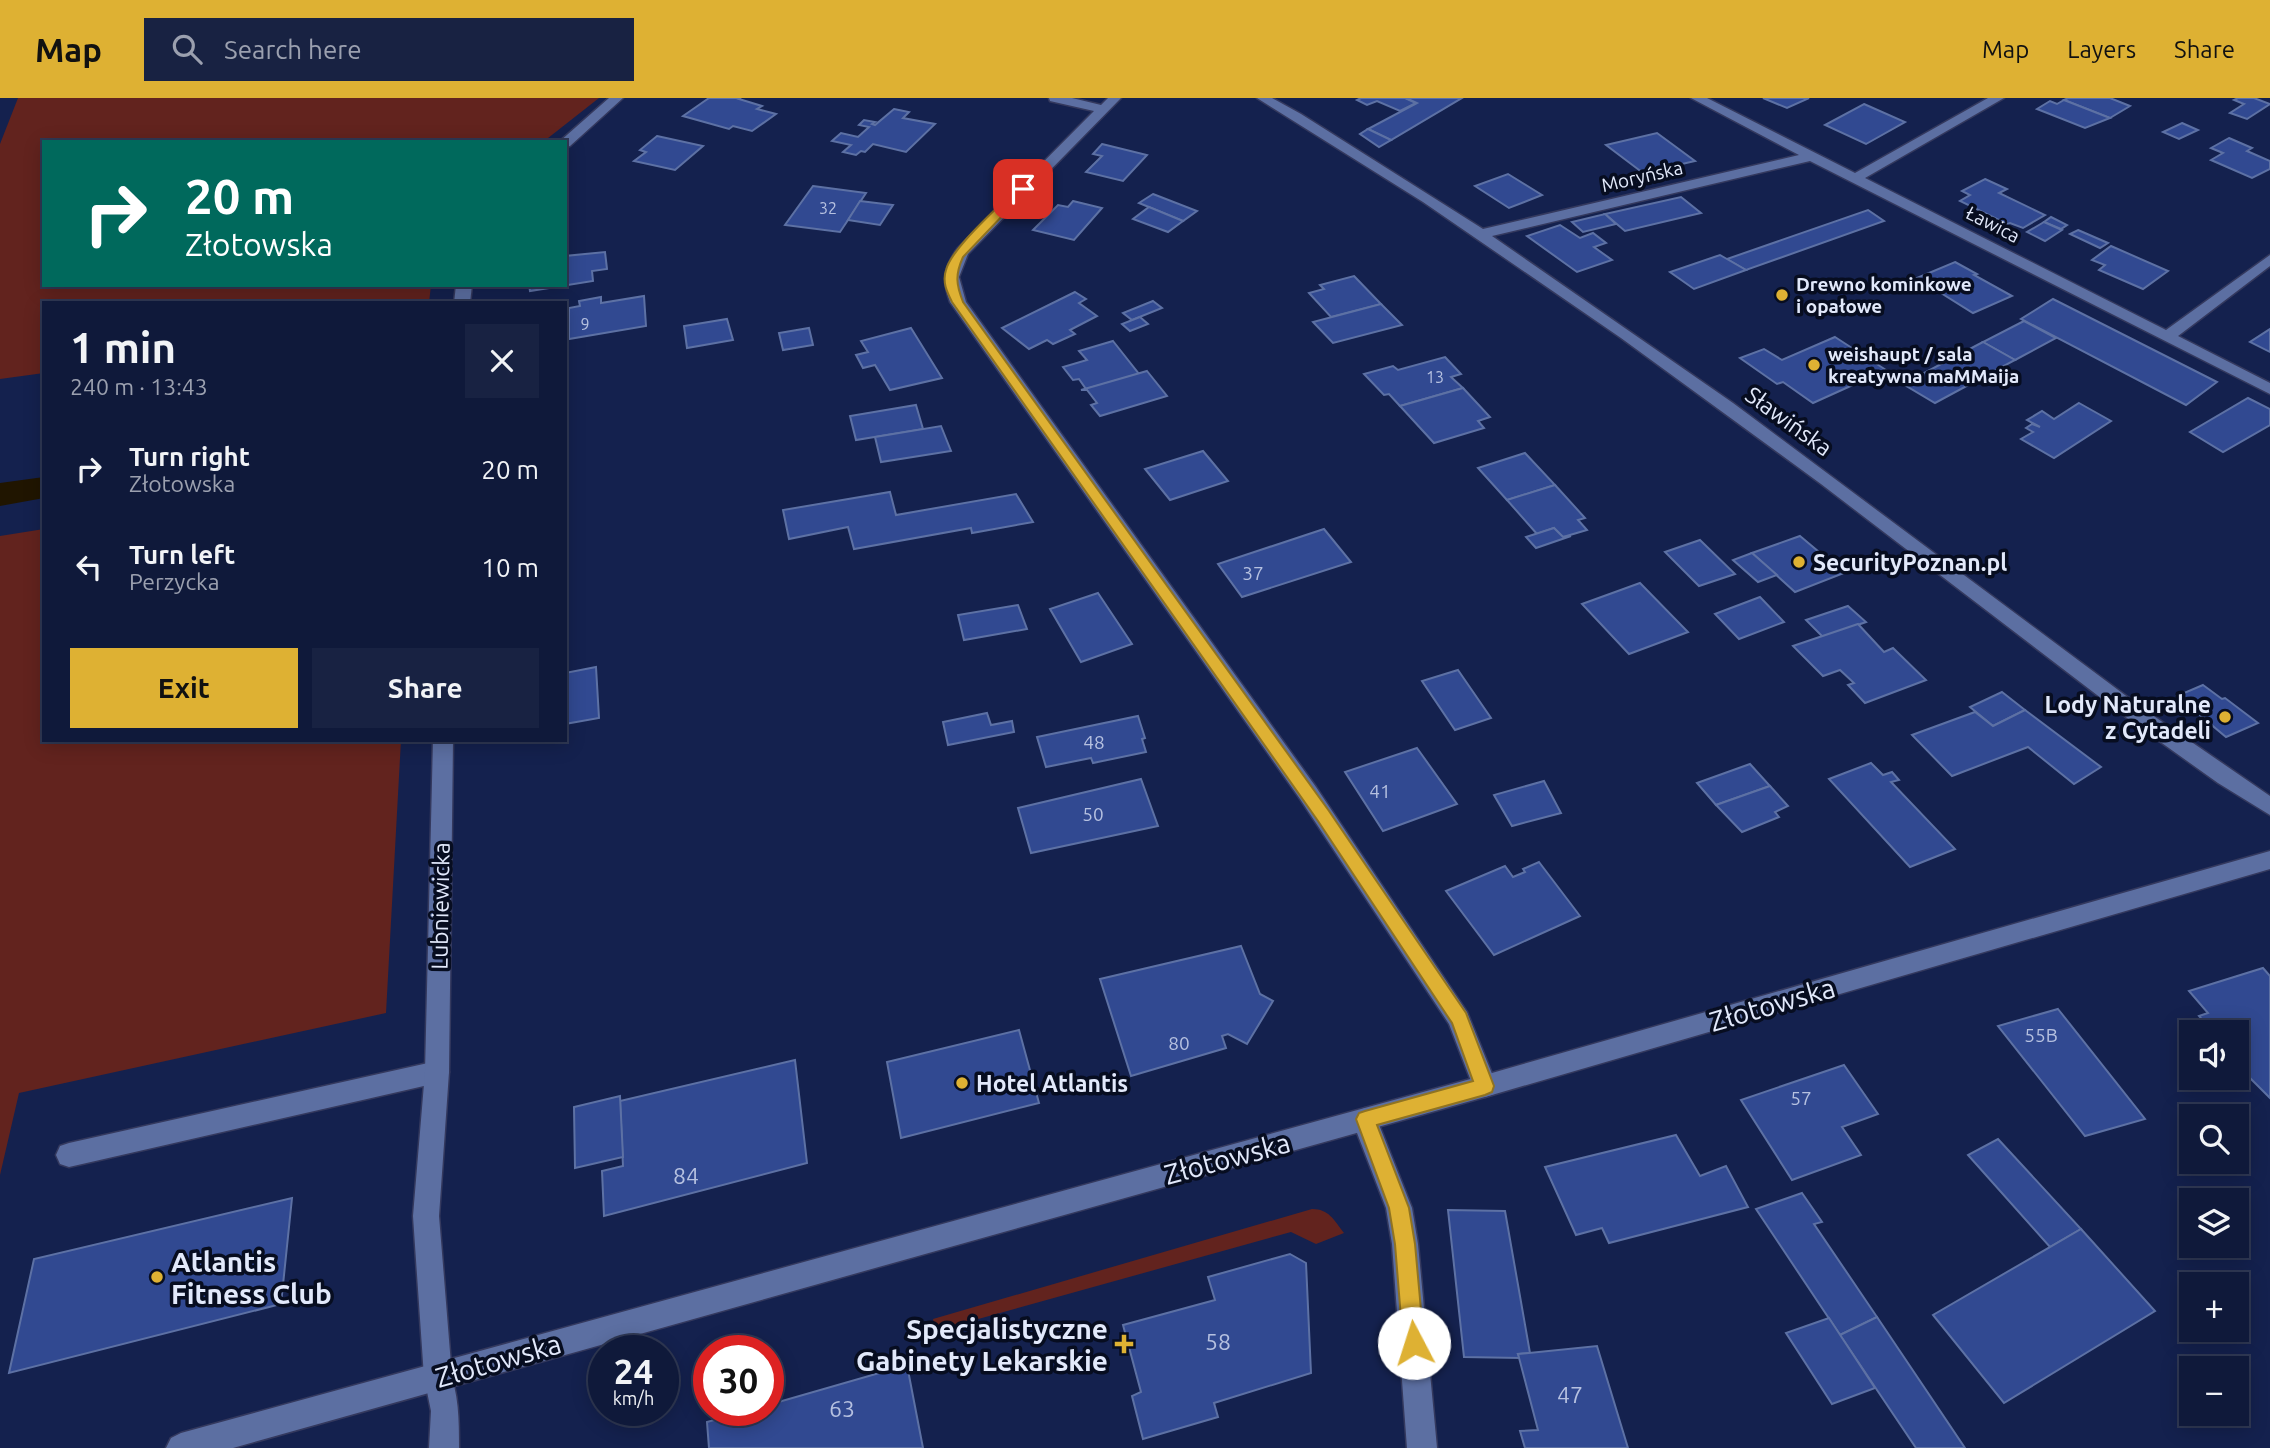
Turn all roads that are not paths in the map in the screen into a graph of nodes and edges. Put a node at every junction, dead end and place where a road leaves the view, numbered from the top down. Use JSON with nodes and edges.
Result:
{"nodes":[{"id":1,"x":617,"y":98,"type":"edge"},
{"id":2,"x":1055,"y":98,"type":"edge"},
{"id":3,"x":1697,"y":98,"type":"edge"},
{"id":4,"x":1998,"y":98,"type":"edge"},
{"id":5,"x":1264,"y":99,"type":"edge"},
{"id":6,"x":1109,"y":104,"type":"edge"},
{"id":7,"x":567,"y":141,"type":"edge"},
{"id":8,"x":1812,"y":156,"type":"junction"},
{"id":9,"x":1854,"y":178,"type":"junction"},
{"id":10,"x":1480,"y":234,"type":"junction"},
{"id":11,"x":2270,"y":259,"type":"edge"},
{"id":12,"x":2168,"y":336,"type":"junction"},
{"id":13,"x":2268,"y":388,"type":"edge"},
{"id":14,"x":443,"y":742,"type":"edge"},
{"id":15,"x":2270,"y":807,"type":"edge"},
{"id":16,"x":2270,"y":860,"type":"edge"},
{"id":17,"x":437,"y":1072,"type":"junction"},
{"id":18,"x":1485,"y":1086,"type":"junction"},
{"id":19,"x":1365,"y":1119,"type":"junction"},
{"id":20,"x":69,"y":1155,"type":"dead end"},
{"id":21,"x":438,"y":1377,"type":"junction"},
{"id":22,"x":181,"y":1448,"type":"edge"},
{"id":23,"x":444,"y":1448,"type":"edge"},
{"id":24,"x":1422,"y":1448,"type":"edge"}],
"edges":[{"from":1,"to":7,"type":"street"},
{"from":2,"to":6,"type":"street"},
{"from":3,"to":8,"type":"street","name":"Ławica"},
{"from":4,"to":9,"type":"street"},
{"from":5,"to":10,"type":"street","name":"Sławińska"},
{"from":6,"to":18,"type":"street"},
{"from":8,"to":9,"type":"street","name":"Ławica"},
{"from":8,"to":10,"type":"street","name":"Moryńska"},
{"from":9,"to":12,"type":"street","name":"Ławica"},
{"from":10,"to":15,"type":"street","name":"Sławińska"},
{"from":11,"to":12,"type":"street"},
{"from":12,"to":13,"type":"street","name":"Ławica"},
{"from":14,"to":17,"type":"street","name":"Lubniewicka"},
{"from":16,"to":18,"type":"street","name":"Złotowska"},
{"from":17,"to":20,"type":"street"},
{"from":17,"to":21,"type":"street","name":"Lubniewicka"},
{"from":18,"to":19,"type":"street","name":"Złotowska"},
{"from":19,"to":21,"type":"street","name":"Złotowska"},
{"from":19,"to":24,"type":"street"},
{"from":21,"to":22,"type":"street","name":"Złotowska"},
{"from":21,"to":23,"type":"street","name":"Lubniewicka"}]}
